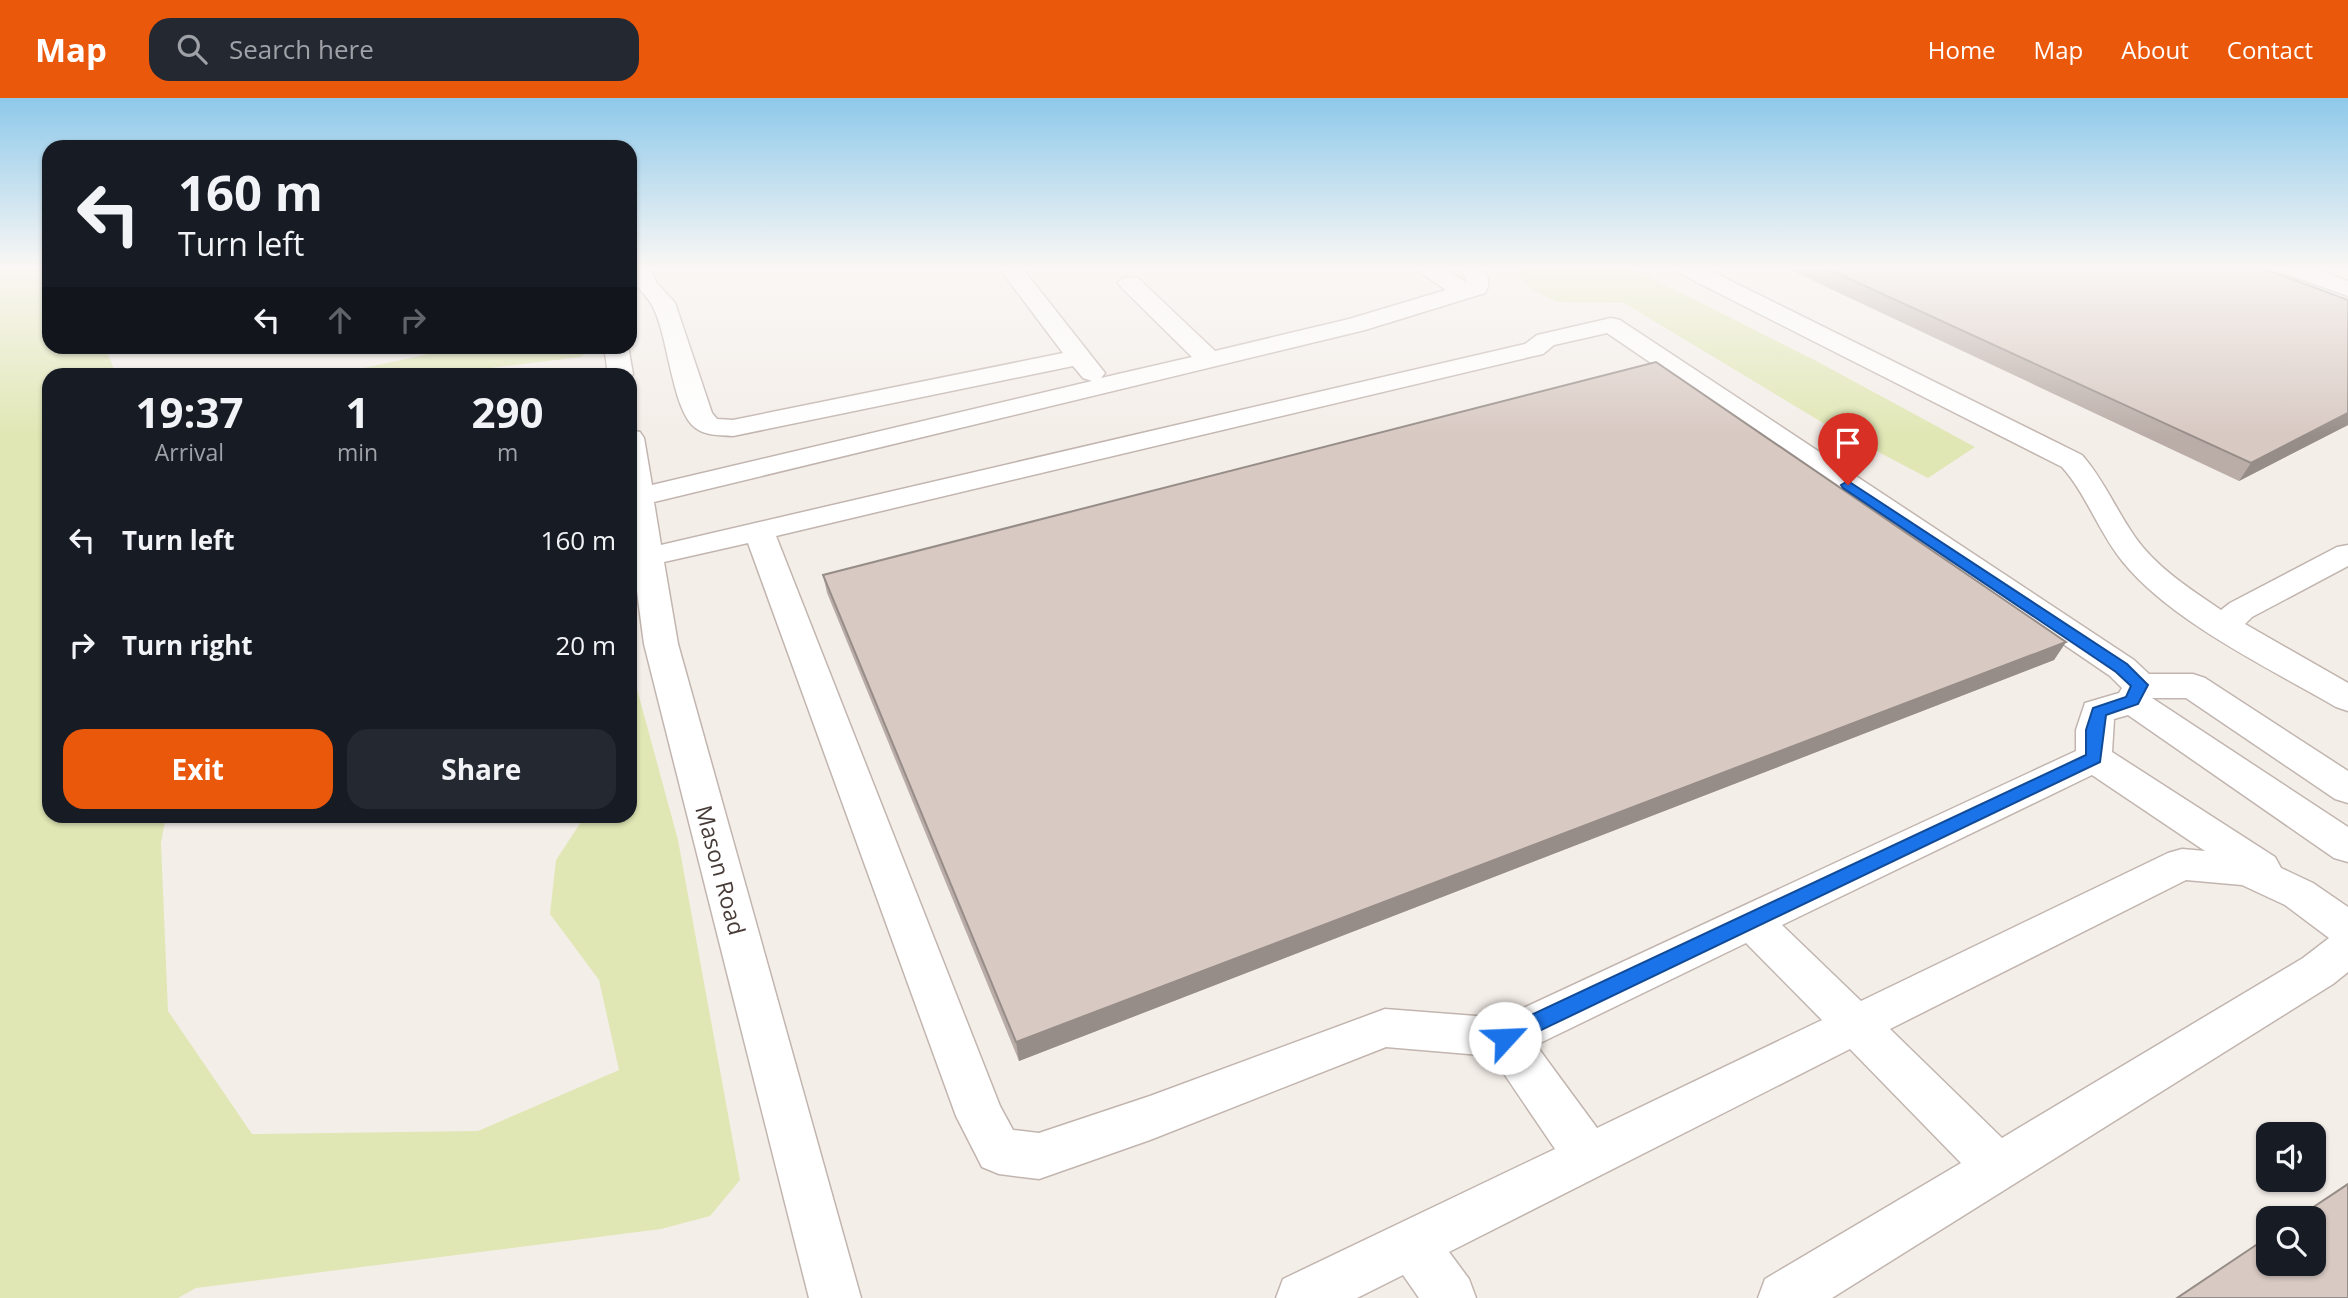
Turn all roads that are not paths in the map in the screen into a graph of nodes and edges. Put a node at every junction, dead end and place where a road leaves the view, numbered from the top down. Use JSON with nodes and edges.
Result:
{"nodes":[{"id":1,"x":670,"y":324,"type":"edge"},
{"id":2,"x":1054,"y":324,"type":"edge"},
{"id":3,"x":1172,"y":324,"type":"edge"},
{"id":4,"x":1358,"y":324,"type":"edge"},
{"id":5,"x":1799,"y":324,"type":"edge"},
{"id":6,"x":1080,"y":357,"type":"junction"},
{"id":7,"x":1209,"y":360,"type":"junction"},
{"id":8,"x":1102,"y":386,"type":"junction"},
{"id":9,"x":637,"y":484,"type":"edge"},
{"id":10,"x":639,"y":497,"type":"junction"},
{"id":11,"x":759,"y":532,"type":"junction"},
{"id":12,"x":2348,"y":554,"type":"edge"},
{"id":13,"x":648,"y":557,"type":"junction"},
{"id":14,"x":2223,"y":626,"type":"junction"},
{"id":15,"x":2136,"y":693,"type":"junction"},
{"id":16,"x":2348,"y":699,"type":"edge"},
{"id":17,"x":2094,"y":758,"type":"junction"},
{"id":18,"x":2348,"y":789,"type":"edge"},
{"id":19,"x":2348,"y":847,"type":"edge"},
{"id":20,"x":2299,"y":894,"type":"junction"},
{"id":21,"x":1751,"y":921,"type":"junction"},
{"id":22,"x":2348,"y":929,"type":"edge"},
{"id":23,"x":2348,"y":947,"type":"edge"},
{"id":24,"x":1855,"y":1023,"type":"junction"},
{"id":25,"x":1505,"y":1038,"type":"junction"},
{"id":26,"x":1588,"y":1157,"type":"junction"},
{"id":27,"x":1998,"y":1167,"type":"junction"},
{"id":28,"x":1412,"y":1244,"type":"junction"},
{"id":29,"x":835,"y":1298,"type":"edge"},
{"id":30,"x":1303,"y":1298,"type":"edge"},
{"id":31,"x":1450,"y":1298,"type":"edge"},
{"id":32,"x":1784,"y":1298,"type":"edge"}],
"edges":[{"from":1,"to":6,"type":"street"},
{"from":2,"to":6,"type":"street"},
{"from":3,"to":7,"type":"street"},
{"from":4,"to":7,"type":"street"},
{"from":5,"to":14,"type":"street"},
{"from":6,"to":8,"type":"street"},
{"from":7,"to":8,"type":"street"},
{"from":8,"to":10,"type":"street"},
{"from":9,"to":10,"type":"street","name":"Mason Road"},
{"from":10,"to":13,"type":"street","name":"Mason Road"},
{"from":11,"to":13,"type":"street"},
{"from":11,"to":15,"type":"street"},
{"from":11,"to":25,"type":"street"},
{"from":12,"to":14,"type":"street"},
{"from":13,"to":29,"type":"street","name":"Mason Road"},
{"from":14,"to":16,"type":"street"},
{"from":15,"to":17,"type":"street"},
{"from":15,"to":18,"type":"street"},
{"from":15,"to":19,"type":"street"},
{"from":17,"to":20,"type":"street"},
{"from":17,"to":21,"type":"street"},
{"from":20,"to":22,"type":"street"},
{"from":20,"to":24,"type":"street"},
{"from":21,"to":24,"type":"street"},
{"from":21,"to":25,"type":"street"},
{"from":23,"to":27,"type":"street"},
{"from":24,"to":26,"type":"street"},
{"from":24,"to":27,"type":"street"},
{"from":25,"to":26,"type":"street"},
{"from":26,"to":28,"type":"street"},
{"from":27,"to":32,"type":"street"},
{"from":28,"to":30,"type":"street"},
{"from":28,"to":31,"type":"street"}]}
